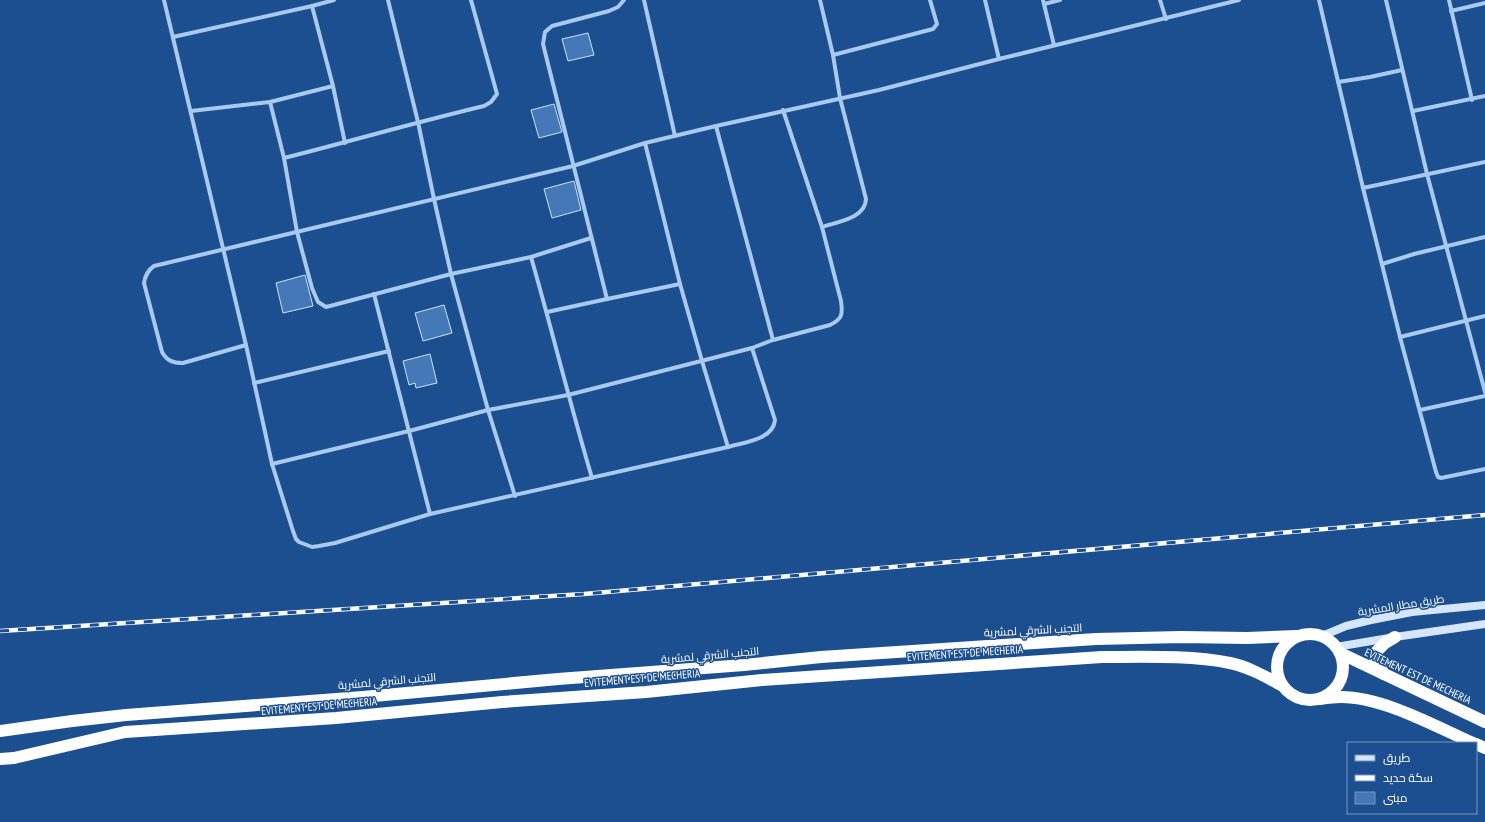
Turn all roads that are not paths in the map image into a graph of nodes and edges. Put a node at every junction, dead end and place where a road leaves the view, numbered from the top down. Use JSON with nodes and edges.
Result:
{"nodes":[{"id":1,"x":164,"y":0,"type":"edge"},
{"id":2,"x":334,"y":0,"type":"edge"},
{"id":3,"x":388,"y":0,"type":"edge"},
{"id":4,"x":471,"y":0,"type":"edge"},
{"id":5,"x":624,"y":0,"type":"edge"},
{"id":6,"x":644,"y":0,"type":"edge"},
{"id":7,"x":825,"y":0,"type":"edge"},
{"id":8,"x":930,"y":0,"type":"edge"},
{"id":9,"x":985,"y":0,"type":"edge"},
{"id":10,"x":1060,"y":0,"type":"edge"},
{"id":11,"x":1160,"y":0,"type":"edge"},
{"id":12,"x":1239,"y":0,"type":"edge"},
{"id":13,"x":1319,"y":0,"type":"edge"},
{"id":14,"x":1386,"y":0,"type":"edge"},
{"id":15,"x":1449,"y":0,"type":"edge"},
{"id":16,"x":820,"y":1,"type":"edge"},
{"id":17,"x":1043,"y":2,"type":"edge"},
{"id":18,"x":1485,"y":2,"type":"edge"},
{"id":19,"x":312,"y":6,"type":"junction"},
{"id":20,"x":1452,"y":11,"type":"junction"},
{"id":21,"x":1166,"y":19,"type":"junction"},
{"id":22,"x":173,"y":38,"type":"junction"},
{"id":23,"x":1054,"y":45,"type":"junction"},
{"id":24,"x":833,"y":55,"type":"junction"},
{"id":25,"x":999,"y":59,"type":"junction"},
{"id":26,"x":1402,"y":70,"type":"junction"},
{"id":27,"x":1338,"y":82,"type":"junction"},
{"id":28,"x":333,"y":86,"type":"junction"},
{"id":29,"x":1485,"y":96,"type":"edge"},
{"id":30,"x":840,"y":98,"type":"junction"},
{"id":31,"x":1472,"y":100,"type":"junction"},
{"id":32,"x":270,"y":102,"type":"junction"},
{"id":33,"x":783,"y":110,"type":"junction"},
{"id":34,"x":191,"y":111,"type":"junction"},
{"id":35,"x":1413,"y":111,"type":"junction"},
{"id":36,"x":418,"y":122,"type":"junction"},
{"id":37,"x":716,"y":126,"type":"junction"},
{"id":38,"x":675,"y":136,"type":"junction"},
{"id":39,"x":345,"y":143,"type":"junction"},
{"id":40,"x":645,"y":144,"type":"junction"},
{"id":41,"x":284,"y":158,"type":"junction"},
{"id":42,"x":1485,"y":162,"type":"edge"},
{"id":43,"x":574,"y":166,"type":"junction"},
{"id":44,"x":1427,"y":174,"type":"junction"},
{"id":45,"x":1363,"y":188,"type":"junction"},
{"id":46,"x":434,"y":199,"type":"junction"},
{"id":47,"x":822,"y":227,"type":"junction"},
{"id":48,"x":297,"y":232,"type":"junction"},
{"id":49,"x":1485,"y":237,"type":"edge"},
{"id":50,"x":592,"y":238,"type":"junction"},
{"id":51,"x":1446,"y":247,"type":"junction"},
{"id":52,"x":223,"y":250,"type":"junction"},
{"id":53,"x":531,"y":256,"type":"junction"},
{"id":54,"x":1382,"y":264,"type":"junction"},
{"id":55,"x":451,"y":274,"type":"junction"},
{"id":56,"x":680,"y":284,"type":"junction"},
{"id":57,"x":374,"y":294,"type":"junction"},
{"id":58,"x":607,"y":299,"type":"junction"},
{"id":59,"x":547,"y":312,"type":"junction"},
{"id":60,"x":1485,"y":316,"type":"edge"},
{"id":61,"x":1466,"y":320,"type":"junction"},
{"id":62,"x":1400,"y":337,"type":"junction"},
{"id":63,"x":774,"y":340,"type":"junction"},
{"id":64,"x":246,"y":345,"type":"junction"},
{"id":65,"x":752,"y":348,"type":"junction"},
{"id":66,"x":389,"y":351,"type":"junction"},
{"id":67,"x":702,"y":361,"type":"junction"},
{"id":68,"x":254,"y":383,"type":"junction"},
{"id":69,"x":1485,"y":392,"type":"edge"},
{"id":70,"x":568,"y":395,"type":"junction"},
{"id":71,"x":1485,"y":396,"type":"edge"},
{"id":72,"x":488,"y":410,"type":"junction"},
{"id":73,"x":1420,"y":410,"type":"junction"},
{"id":74,"x":409,"y":431,"type":"junction"},
{"id":75,"x":728,"y":446,"type":"junction"},
{"id":76,"x":272,"y":464,"type":"junction"},
{"id":77,"x":1485,"y":469,"type":"edge"},
{"id":78,"x":592,"y":478,"type":"junction"},
{"id":79,"x":515,"y":496,"type":"junction"},
{"id":80,"x":430,"y":514,"type":"junction"},
{"id":81,"x":1485,"y":605,"type":"edge"},
{"id":82,"x":1485,"y":624,"type":"edge"},
{"id":83,"x":1297,"y":636,"type":"junction"},
{"id":84,"x":1322,"y":636,"type":"junction"},
{"id":85,"x":1395,"y":637,"type":"junction"},
{"id":86,"x":1338,"y":650,"type":"junction"},
{"id":87,"x":1385,"y":675,"type":"junction"},
{"id":88,"x":1283,"y":686,"type":"junction"},
{"id":89,"x":1315,"y":699,"type":"junction"},
{"id":90,"x":1485,"y":722,"type":"edge"},
{"id":91,"x":0,"y":731,"type":"edge"},
{"id":92,"x":1470,"y":742,"type":"edge"},
{"id":93,"x":0,"y":759,"type":"edge"}],
"edges":[{"from":1,"to":22,"type":"street"},
{"from":2,"to":19,"type":"street"},
{"from":3,"to":36,"type":"street"},
{"from":4,"to":36,"type":"street"},
{"from":5,"to":43,"type":"street"},
{"from":6,"to":38,"type":"street"},
{"from":7,"to":16,"type":"street"},
{"from":8,"to":24,"type":"street"},
{"from":9,"to":25,"type":"street"},
{"from":10,"to":17,"type":"street"},
{"from":11,"to":21,"type":"street"},
{"from":12,"to":21,"type":"street"},
{"from":13,"to":27,"type":"street"},
{"from":14,"to":26,"type":"street"},
{"from":15,"to":20,"type":"street"},
{"from":16,"to":24,"type":"street"},
{"from":17,"to":23,"type":"street"},
{"from":18,"to":20,"type":"street"},
{"from":19,"to":22,"type":"street"},
{"from":19,"to":28,"type":"street"},
{"from":20,"to":31,"type":"street"},
{"from":21,"to":23,"type":"street"},
{"from":22,"to":34,"type":"street"},
{"from":23,"to":25,"type":"street"},
{"from":24,"to":30,"type":"street"},
{"from":25,"to":30,"type":"street"},
{"from":26,"to":27,"type":"street"},
{"from":26,"to":35,"type":"street"},
{"from":27,"to":45,"type":"street"},
{"from":28,"to":32,"type":"street"},
{"from":28,"to":39,"type":"street"},
{"from":29,"to":31,"type":"street"},
{"from":30,"to":33,"type":"street"},
{"from":30,"to":47,"type":"street"},
{"from":31,"to":35,"type":"street"},
{"from":32,"to":34,"type":"street"},
{"from":32,"to":41,"type":"street"},
{"from":33,"to":37,"type":"street"},
{"from":33,"to":47,"type":"street"},
{"from":34,"to":52,"type":"street"},
{"from":35,"to":44,"type":"street"},
{"from":36,"to":39,"type":"street"},
{"from":36,"to":46,"type":"street"},
{"from":37,"to":38,"type":"street"},
{"from":37,"to":63,"type":"street"},
{"from":38,"to":40,"type":"street"},
{"from":39,"to":41,"type":"street"},
{"from":40,"to":43,"type":"street"},
{"from":40,"to":56,"type":"street"},
{"from":41,"to":48,"type":"street"},
{"from":42,"to":44,"type":"street"},
{"from":43,"to":46,"type":"street"},
{"from":43,"to":50,"type":"street"},
{"from":44,"to":45,"type":"street"},
{"from":44,"to":51,"type":"street"},
{"from":45,"to":54,"type":"street"},
{"from":46,"to":48,"type":"street"},
{"from":46,"to":55,"type":"street"},
{"from":47,"to":63,"type":"street"},
{"from":48,"to":52,"type":"street"},
{"from":48,"to":57,"type":"street"},
{"from":49,"to":51,"type":"street"},
{"from":50,"to":53,"type":"street"},
{"from":50,"to":58,"type":"street"},
{"from":51,"to":54,"type":"street"},
{"from":51,"to":61,"type":"street"},
{"from":52,"to":64,"type":"street"},
{"from":52,"to":64,"type":"street"},
{"from":53,"to":55,"type":"street"},
{"from":53,"to":59,"type":"street"},
{"from":54,"to":62,"type":"street"},
{"from":55,"to":57,"type":"street"},
{"from":55,"to":72,"type":"street"},
{"from":56,"to":58,"type":"street"},
{"from":56,"to":67,"type":"street"},
{"from":57,"to":66,"type":"street"},
{"from":58,"to":59,"type":"street"},
{"from":59,"to":70,"type":"street"},
{"from":60,"to":61,"type":"street"},
{"from":61,"to":62,"type":"street"},
{"from":61,"to":69,"type":"street"},
{"from":62,"to":73,"type":"street"},
{"from":63,"to":65,"type":"street"},
{"from":64,"to":68,"type":"street"},
{"from":65,"to":67,"type":"street"},
{"from":65,"to":75,"type":"street"},
{"from":66,"to":68,"type":"street"},
{"from":66,"to":74,"type":"street"},
{"from":67,"to":70,"type":"street"},
{"from":67,"to":75,"type":"street"},
{"from":68,"to":76,"type":"street"},
{"from":70,"to":72,"type":"street"},
{"from":70,"to":78,"type":"street"},
{"from":71,"to":73,"type":"street"},
{"from":72,"to":74,"type":"street"},
{"from":72,"to":79,"type":"street"},
{"from":73,"to":77,"type":"street"},
{"from":74,"to":76,"type":"street"},
{"from":74,"to":80,"type":"street"},
{"from":75,"to":78,"type":"street"},
{"from":76,"to":80,"type":"street"},
{"from":78,"to":79,"type":"street"},
{"from":79,"to":80,"type":"street"},
{"from":81,"to":84,"type":"street","name":"طريق مطار المشرية"},
{"from":82,"to":85,"type":"street"},
{"from":83,"to":84,"type":"highway"},
{"from":83,"to":88,"type":"highway"},
{"from":83,"to":91,"type":"highway","name":"التجنب الشرقي لمشرية"},
{"from":84,"to":86,"type":"highway"},
{"from":85,"to":86,"type":"street"},
{"from":85,"to":87,"type":"highway"},
{"from":86,"to":87,"type":"highway","name":"EVITEMENT EST DE MECHERIA"},
{"from":86,"to":89,"type":"highway"},
{"from":87,"to":90,"type":"highway","name":"EVITEMENT EST DE MECHERIA"},
{"from":88,"to":89,"type":"highway"},
{"from":88,"to":93,"type":"highway","name":"EVITEMENT EST DE MECHERIA"},
{"from":89,"to":92,"type":"highway"}]}
